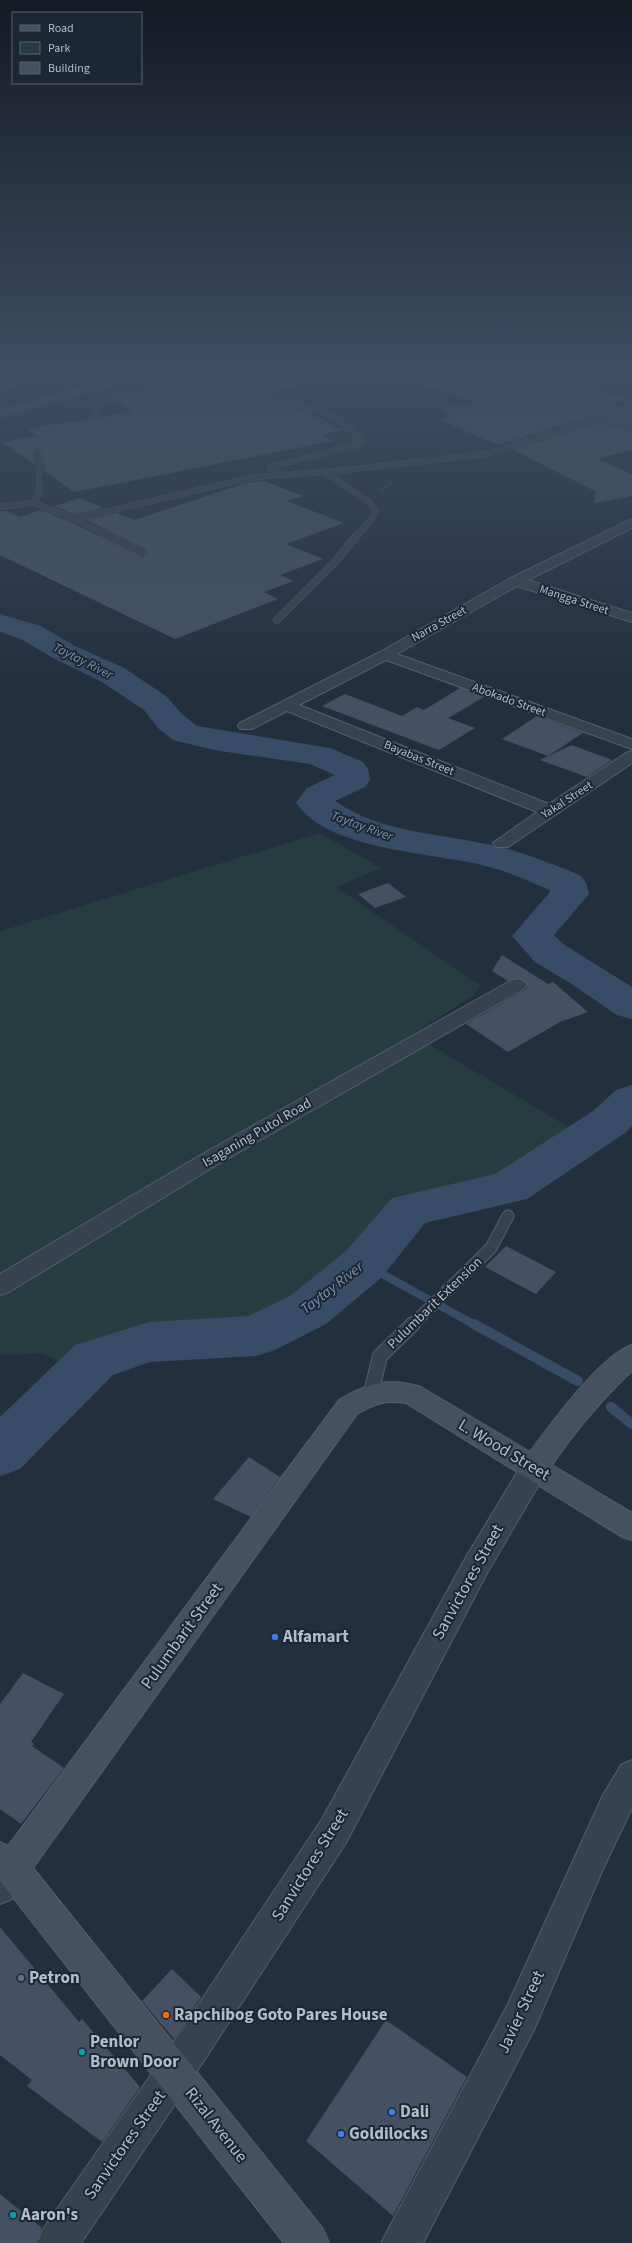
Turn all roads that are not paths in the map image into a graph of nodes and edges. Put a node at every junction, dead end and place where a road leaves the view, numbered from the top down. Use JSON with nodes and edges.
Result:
{"nodes":[{"id":1,"x":40,"y":475,"type":"edge"},
{"id":2,"x":273,"y":475,"type":"edge"},
{"id":3,"x":329,"y":475,"type":"edge"},
{"id":4,"x":34,"y":503,"type":"junction"},
{"id":5,"x":0,"y":507,"type":"edge"},
{"id":6,"x":75,"y":519,"type":"junction"},
{"id":7,"x":632,"y":523,"type":"edge"},
{"id":8,"x":143,"y":553,"type":"dead end"},
{"id":9,"x":516,"y":581,"type":"junction"},
{"id":10,"x":630,"y":616,"type":"edge"},
{"id":11,"x":277,"y":620,"type":"dead end"},
{"id":12,"x":385,"y":655,"type":"junction"},
{"id":13,"x":286,"y":705,"type":"junction"},
{"id":14,"x":246,"y":726,"type":"dead end"},
{"id":15,"x":632,"y":744,"type":"edge"},
{"id":16,"x":632,"y":756,"type":"edge"},
{"id":17,"x":551,"y":811,"type":"junction"},
{"id":18,"x":502,"y":843,"type":"dead end"},
{"id":19,"x":517,"y":985,"type":"dead end"},
{"id":20,"x":508,"y":1216,"type":"dead end"},
{"id":21,"x":0,"y":1286,"type":"edge"},
{"id":22,"x":632,"y":1355,"type":"edge"},
{"id":23,"x":371,"y":1393,"type":"junction"},
{"id":24,"x":534,"y":1469,"type":"junction"},
{"id":25,"x":632,"y":1528,"type":"edge"},
{"id":26,"x":632,"y":1776,"type":"edge"},
{"id":27,"x":4,"y":1872,"type":"edge"},
{"id":28,"x":175,"y":2072,"type":"junction"},
{"id":29,"x":57,"y":2243,"type":"edge"},
{"id":30,"x":309,"y":2243,"type":"edge"},
{"id":31,"x":401,"y":2243,"type":"edge"}],
"edges":[{"from":1,"to":4,"type":"lane"},
{"from":2,"to":6,"type":"lane"},
{"from":3,"to":11,"type":"lane"},
{"from":4,"to":5,"type":"lane"},
{"from":4,"to":6,"type":"lane"},
{"from":6,"to":8,"type":"lane"},
{"from":7,"to":9,"type":"street","name":"Narra Street"},
{"from":9,"to":10,"type":"street","name":"Mangga Street"},
{"from":9,"to":12,"type":"street","name":"Narra Street"},
{"from":12,"to":13,"type":"street","name":"Narra Street"},
{"from":12,"to":15,"type":"street","name":"Abokado Street"},
{"from":13,"to":14,"type":"street","name":"Narra Street"},
{"from":13,"to":17,"type":"street","name":"Bayabas Street"},
{"from":16,"to":17,"type":"street","name":"Yakal Street"},
{"from":17,"to":18,"type":"street","name":"Yakal Street"},
{"from":19,"to":21,"type":"street","name":"Isaganing Putol Road"},
{"from":20,"to":23,"type":"lane","name":"Pulumbarit Extension"},
{"from":22,"to":24,"type":"main road"},
{"from":23,"to":24,"type":"main road","name":"L. Wood Street"},
{"from":23,"to":27,"type":"main road","name":"Pulumbarit Street"},
{"from":24,"to":25,"type":"main road","name":"L. Wood Street"},
{"from":24,"to":28,"type":"street","name":"Sanvictores Street"},
{"from":26,"to":31,"type":"street","name":"Javier Street"},
{"from":27,"to":28,"type":"main road","name":"Rizal Avenue"},
{"from":28,"to":29,"type":"street","name":"Sanvictores Street"},
{"from":28,"to":30,"type":"main road","name":"Rizal Avenue"}]}
